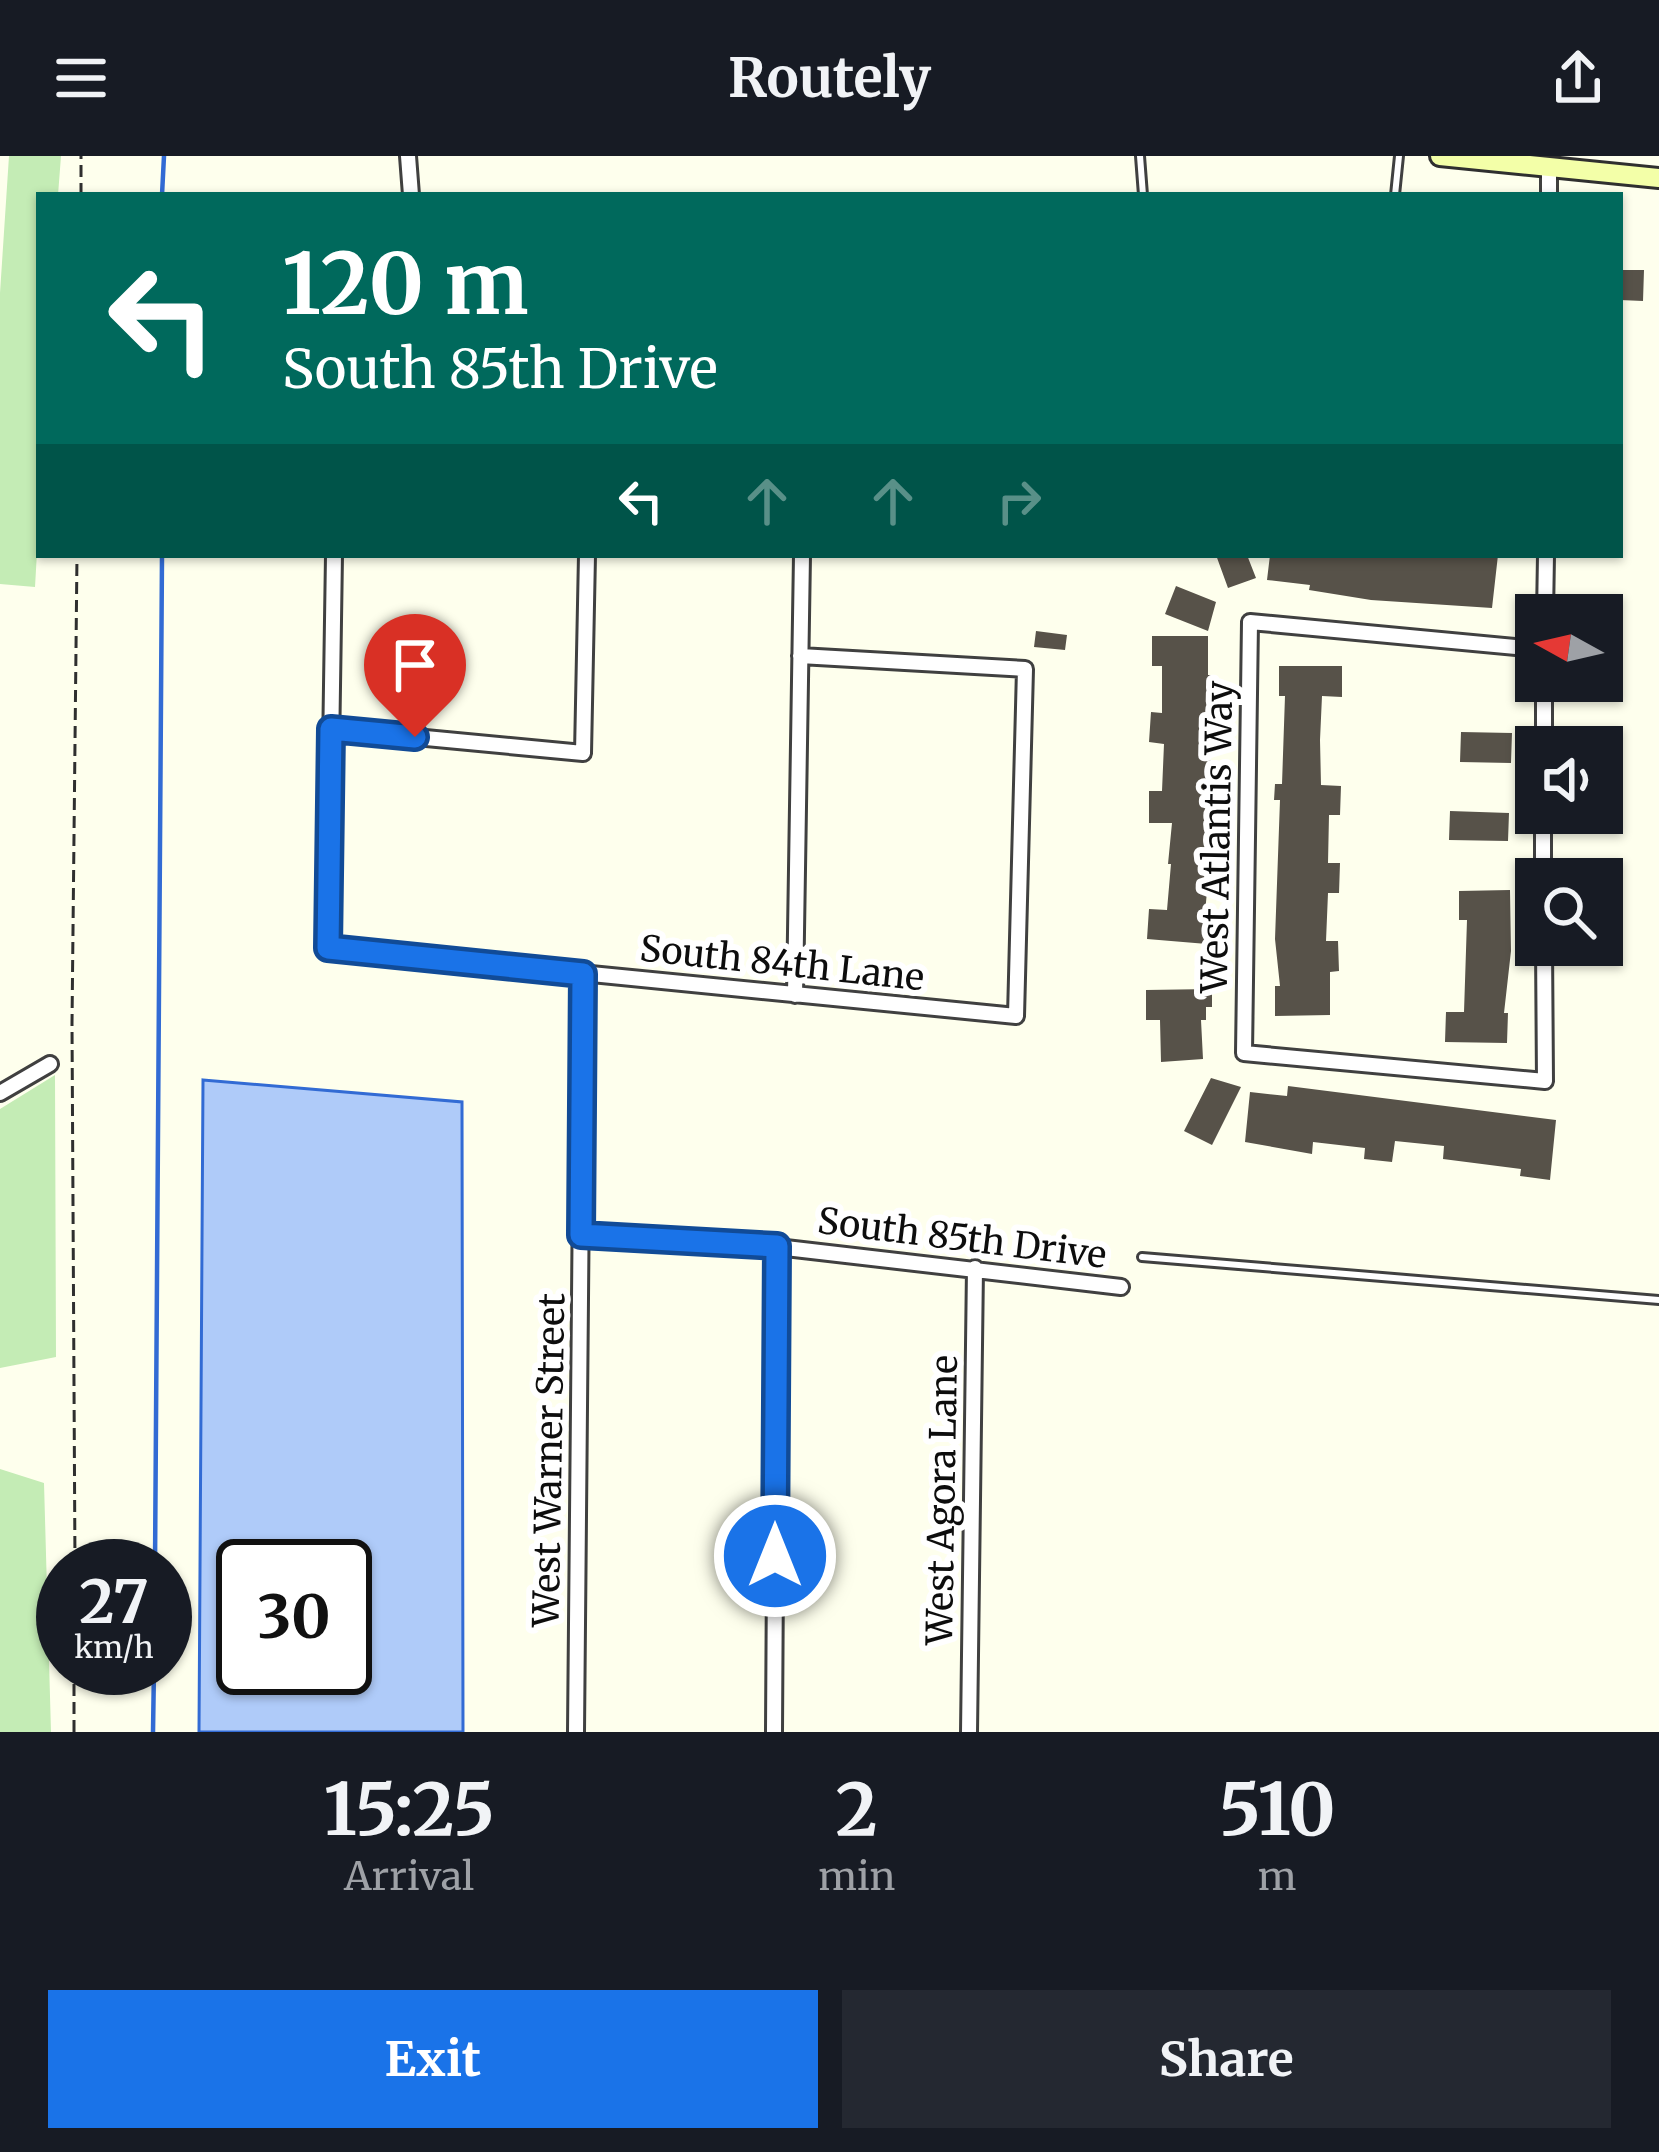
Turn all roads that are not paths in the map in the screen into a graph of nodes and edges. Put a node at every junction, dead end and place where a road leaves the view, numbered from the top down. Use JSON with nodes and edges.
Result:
{"nodes":[{"id":1,"x":408,"y":156,"type":"edge"},
{"id":2,"x":1140,"y":156,"type":"edge"},
{"id":3,"x":1399,"y":156,"type":"edge"},
{"id":4,"x":1440,"y":156,"type":"edge"},
{"id":5,"x":1549,"y":167,"type":"junction"},
{"id":6,"x":1659,"y":178,"type":"edge"},
{"id":7,"x":411,"y":192,"type":"edge"},
{"id":8,"x":1143,"y":192,"type":"edge"},
{"id":9,"x":1395,"y":192,"type":"edge"},
{"id":10,"x":1549,"y":192,"type":"edge"},
{"id":11,"x":334,"y":558,"type":"edge"},
{"id":12,"x":587,"y":558,"type":"edge"},
{"id":13,"x":802,"y":558,"type":"edge"},
{"id":14,"x":1546,"y":558,"type":"edge"},
{"id":15,"x":1545,"y":594,"type":"edge"},
{"id":16,"x":1515,"y":647,"type":"edge"},
{"id":17,"x":800,"y":656,"type":"junction"},
{"id":18,"x":331,"y":729,"type":"junction"},
{"id":19,"x":1544,"y":966,"type":"edge"},
{"id":20,"x":583,"y":974,"type":"junction"},
{"id":21,"x":795,"y":994,"type":"junction"},
{"id":22,"x":50,"y":1064,"type":"dead end"},
{"id":23,"x":0,"y":1093,"type":"edge"},
{"id":24,"x":581,"y":1235,"type":"junction"},
{"id":25,"x":777,"y":1246,"type":"junction"},
{"id":26,"x":1142,"y":1257,"type":"dead end"},
{"id":27,"x":975,"y":1268,"type":"junction"},
{"id":28,"x":1121,"y":1287,"type":"dead end"},
{"id":29,"x":1659,"y":1300,"type":"edge"},
{"id":30,"x":576,"y":1732,"type":"edge"},
{"id":31,"x":774,"y":1732,"type":"edge"},
{"id":32,"x":969,"y":1732,"type":"edge"}],
"edges":[{"from":1,"to":7,"type":"street"},
{"from":2,"to":8,"type":"lane"},
{"from":3,"to":9,"type":"lane"},
{"from":4,"to":5,"type":"main road"},
{"from":5,"to":6,"type":"main road"},
{"from":5,"to":10,"type":"street"},
{"from":11,"to":18,"type":"street"},
{"from":12,"to":18,"type":"street"},
{"from":13,"to":17,"type":"street"},
{"from":14,"to":15,"type":"street"},
{"from":16,"to":19,"type":"street","name":"West Atlantis Way"},
{"from":17,"to":21,"type":"street"},
{"from":17,"to":21,"type":"street","name":"South 84th Lane"},
{"from":18,"to":20,"type":"street","name":"South 84th Lane"},
{"from":20,"to":21,"type":"street","name":"South 84th Lane"},
{"from":20,"to":24,"type":"street","name":"West Warner Street"},
{"from":22,"to":23,"type":"street"},
{"from":24,"to":25,"type":"street","name":"South 85th Drive"},
{"from":24,"to":30,"type":"street","name":"West Warner Street"},
{"from":25,"to":27,"type":"street","name":"South 85th Drive"},
{"from":25,"to":31,"type":"street"},
{"from":26,"to":29,"type":"lane"},
{"from":27,"to":28,"type":"street","name":"South 85th Drive"},
{"from":27,"to":32,"type":"street","name":"West Agora Lane"}]}
